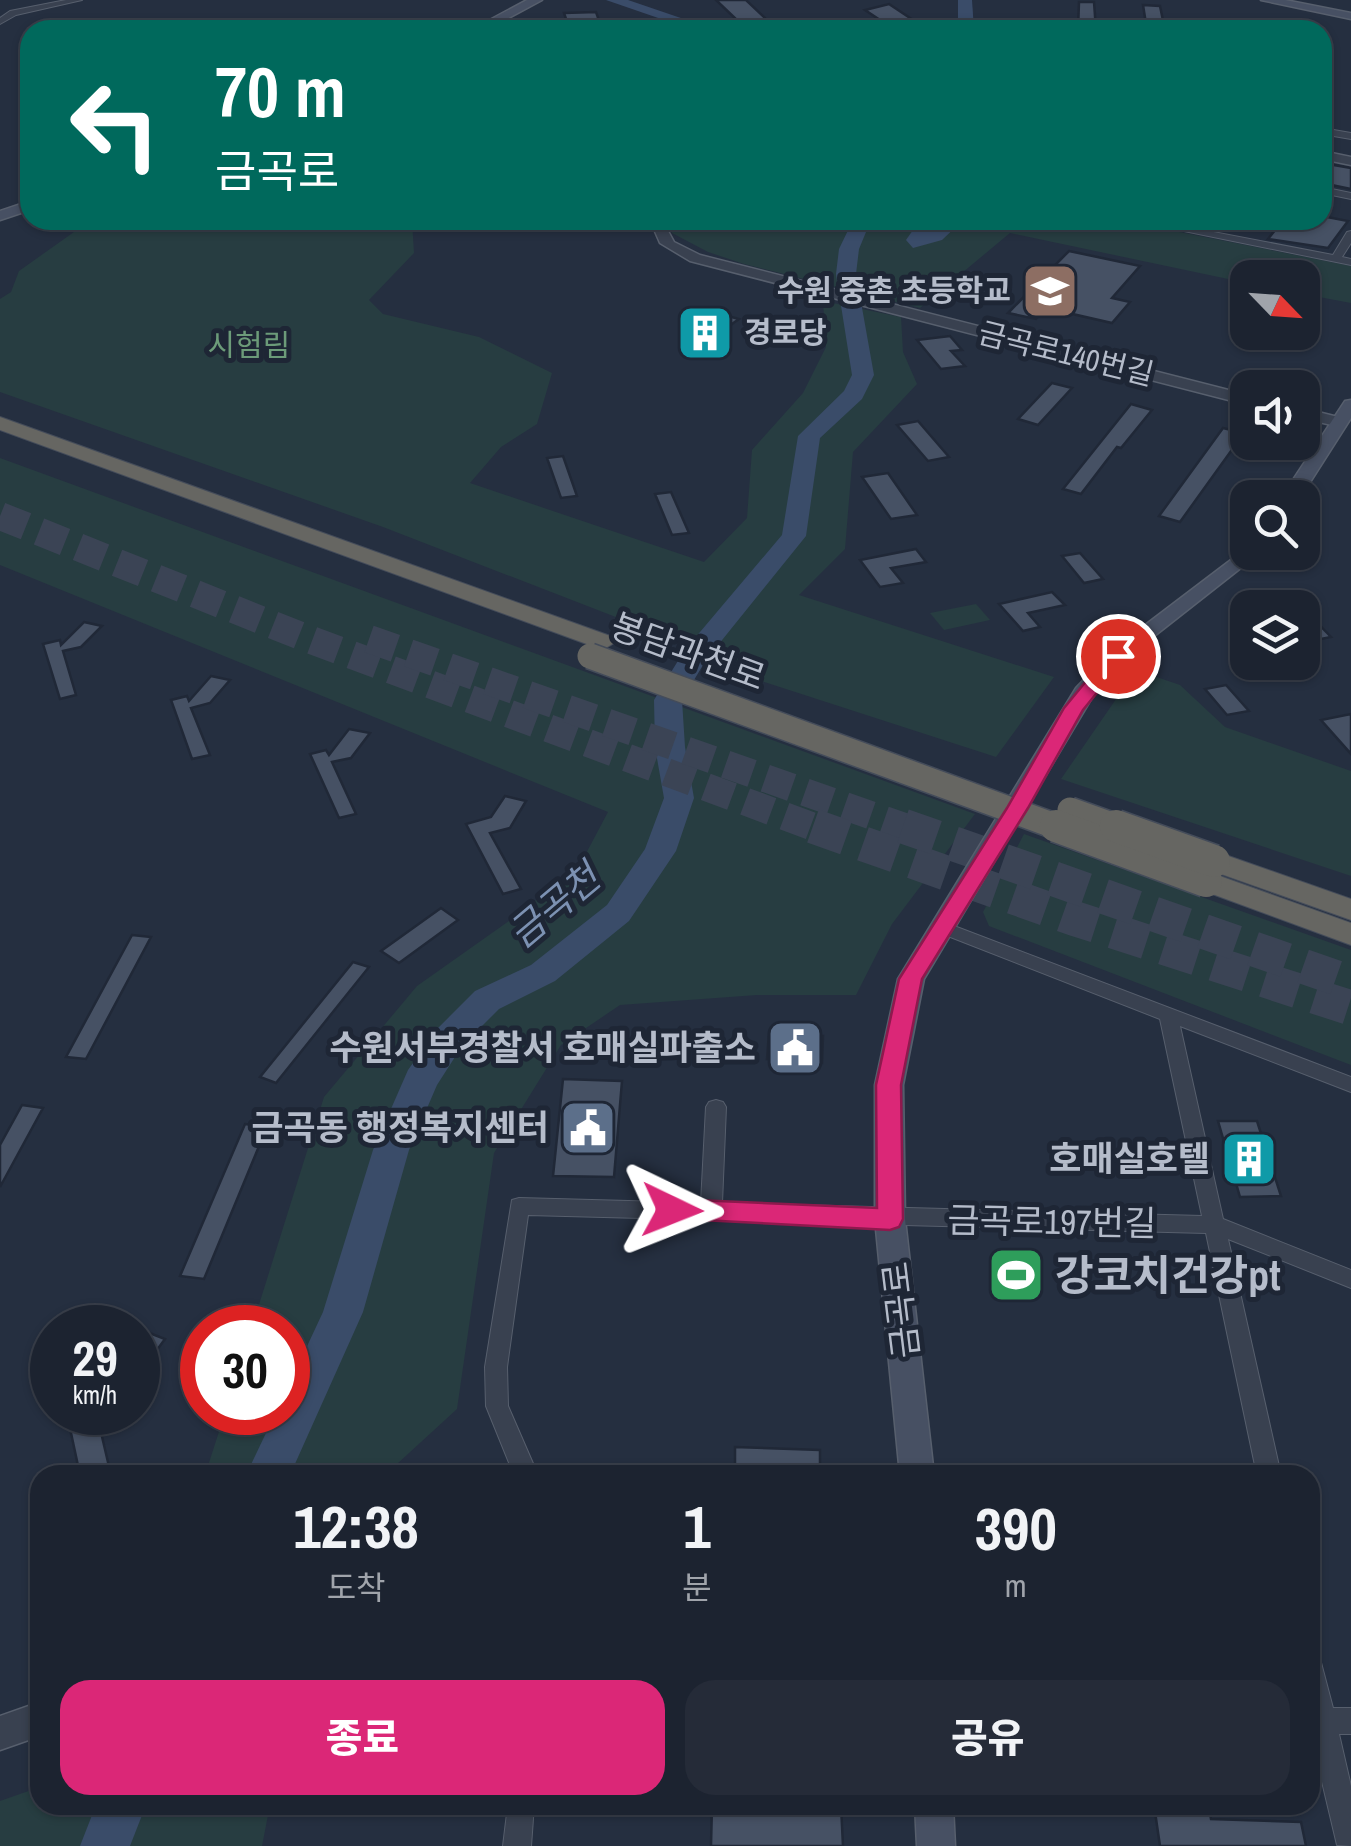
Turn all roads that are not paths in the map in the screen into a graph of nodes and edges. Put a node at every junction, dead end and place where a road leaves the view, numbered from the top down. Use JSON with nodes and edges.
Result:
{"nodes":[{"id":1,"x":78,"y":0,"type":"edge"},
{"id":2,"x":536,"y":0,"type":"edge"},
{"id":3,"x":1267,"y":0,"type":"edge"},
{"id":4,"x":1351,"y":16,"type":"edge"},
{"id":5,"x":497,"y":20,"type":"edge"},
{"id":6,"x":0,"y":22,"type":"edge"},
{"id":7,"x":658,"y":230,"type":"edge"},
{"id":8,"x":1196,"y":230,"type":"edge"},
{"id":9,"x":1351,"y":234,"type":"edge"},
{"id":10,"x":1336,"y":259,"type":"junction"},
{"id":11,"x":1351,"y":262,"type":"edge"},
{"id":12,"x":1230,"y":395,"type":"edge"},
{"id":13,"x":1351,"y":404,"type":"edge"},
{"id":14,"x":1320,"y":417,"type":"edge"},
{"id":15,"x":0,"y":423,"type":"edge"},
{"id":16,"x":1346,"y":423,"type":"edge"},
{"id":17,"x":0,"y":436,"type":"edge"},
{"id":18,"x":1303,"y":480,"type":"edge"},
{"id":19,"x":1230,"y":568,"type":"edge"},
{"id":20,"x":597,"y":649,"type":"junction"},
{"id":21,"x":1210,"y":871,"type":"junction"},
{"id":22,"x":1351,"y":910,"type":"edge"},
{"id":23,"x":942,"y":927,"type":"junction"},
{"id":24,"x":1351,"y":934,"type":"edge"},
{"id":25,"x":1168,"y":1014,"type":"junction"},
{"id":26,"x":1351,"y":1085,"type":"edge"},
{"id":27,"x":716,"y":1108,"type":"dead end"},
{"id":28,"x":711,"y":1211,"type":"junction"},
{"id":29,"x":890,"y":1219,"type":"junction"},
{"id":30,"x":1215,"y":1226,"type":"junction"},
{"id":31,"x":1351,"y":1279,"type":"edge"},
{"id":32,"x":522,"y":1465,"type":"edge"},
{"id":33,"x":916,"y":1465,"type":"edge"},
{"id":34,"x":1267,"y":1465,"type":"edge"},
{"id":35,"x":1320,"y":1720,"type":"edge"},
{"id":36,"x":1351,"y":1721,"type":"edge"},
{"id":37,"x":30,"y":1722,"type":"edge"},
{"id":38,"x":0,"y":1733,"type":"edge"},
{"id":39,"x":1320,"y":1734,"type":"edge"},
{"id":40,"x":520,"y":1815,"type":"edge"},
{"id":41,"x":934,"y":1815,"type":"edge"},
{"id":42,"x":1351,"y":1844,"type":"edge"},
{"id":43,"x":517,"y":1846,"type":"edge"},
{"id":44,"x":936,"y":1846,"type":"edge"}],
"edges":[{"from":1,"to":6,"type":"street"},
{"from":2,"to":5,"type":"main road"},
{"from":3,"to":4,"type":"main road"},
{"from":7,"to":12,"type":"street","name":"금곡로140번길"},
{"from":8,"to":10,"type":"street"},
{"from":9,"to":10,"type":"street"},
{"from":10,"to":11,"type":"street"},
{"from":13,"to":16,"type":"main road"},
{"from":14,"to":16,"type":"street"},
{"from":15,"to":20,"type":"highway","name":"봉담과천로"},
{"from":16,"to":18,"type":"main road"},
{"from":17,"to":20,"type":"highway","name":"봉담과천로"},
{"from":19,"to":23,"type":"main road","name":"금곡로"},
{"from":20,"to":21,"type":"highway","name":"봉담과천로","bridge":true},
{"from":21,"to":22,"type":"highway","name":"봉담과천로"},
{"from":21,"to":24,"type":"highway","name":"봉담과천로"},
{"from":23,"to":25,"type":"street"},
{"from":23,"to":29,"type":"main road","name":"금곡로"},
{"from":25,"to":26,"type":"street"},
{"from":25,"to":30,"type":"street","name":"금곡로197번길"},
{"from":27,"to":28,"type":"street"},
{"from":28,"to":29,"type":"street","name":"금곡로197번길"},
{"from":28,"to":32,"type":"street","name":"금곡로197번길"},
{"from":29,"to":30,"type":"street","name":"금곡로197번길"},
{"from":29,"to":33,"type":"main road","name":"금곡로"},
{"from":30,"to":31,"type":"street","name":"금곡로197번길"},
{"from":30,"to":34,"type":"street","name":"금곡로197번길"},
{"from":35,"to":36,"type":"street"},
{"from":37,"to":38,"type":"street"},
{"from":39,"to":42,"type":"street"},
{"from":40,"to":43,"type":"street"},
{"from":41,"to":44,"type":"main road"}]}
